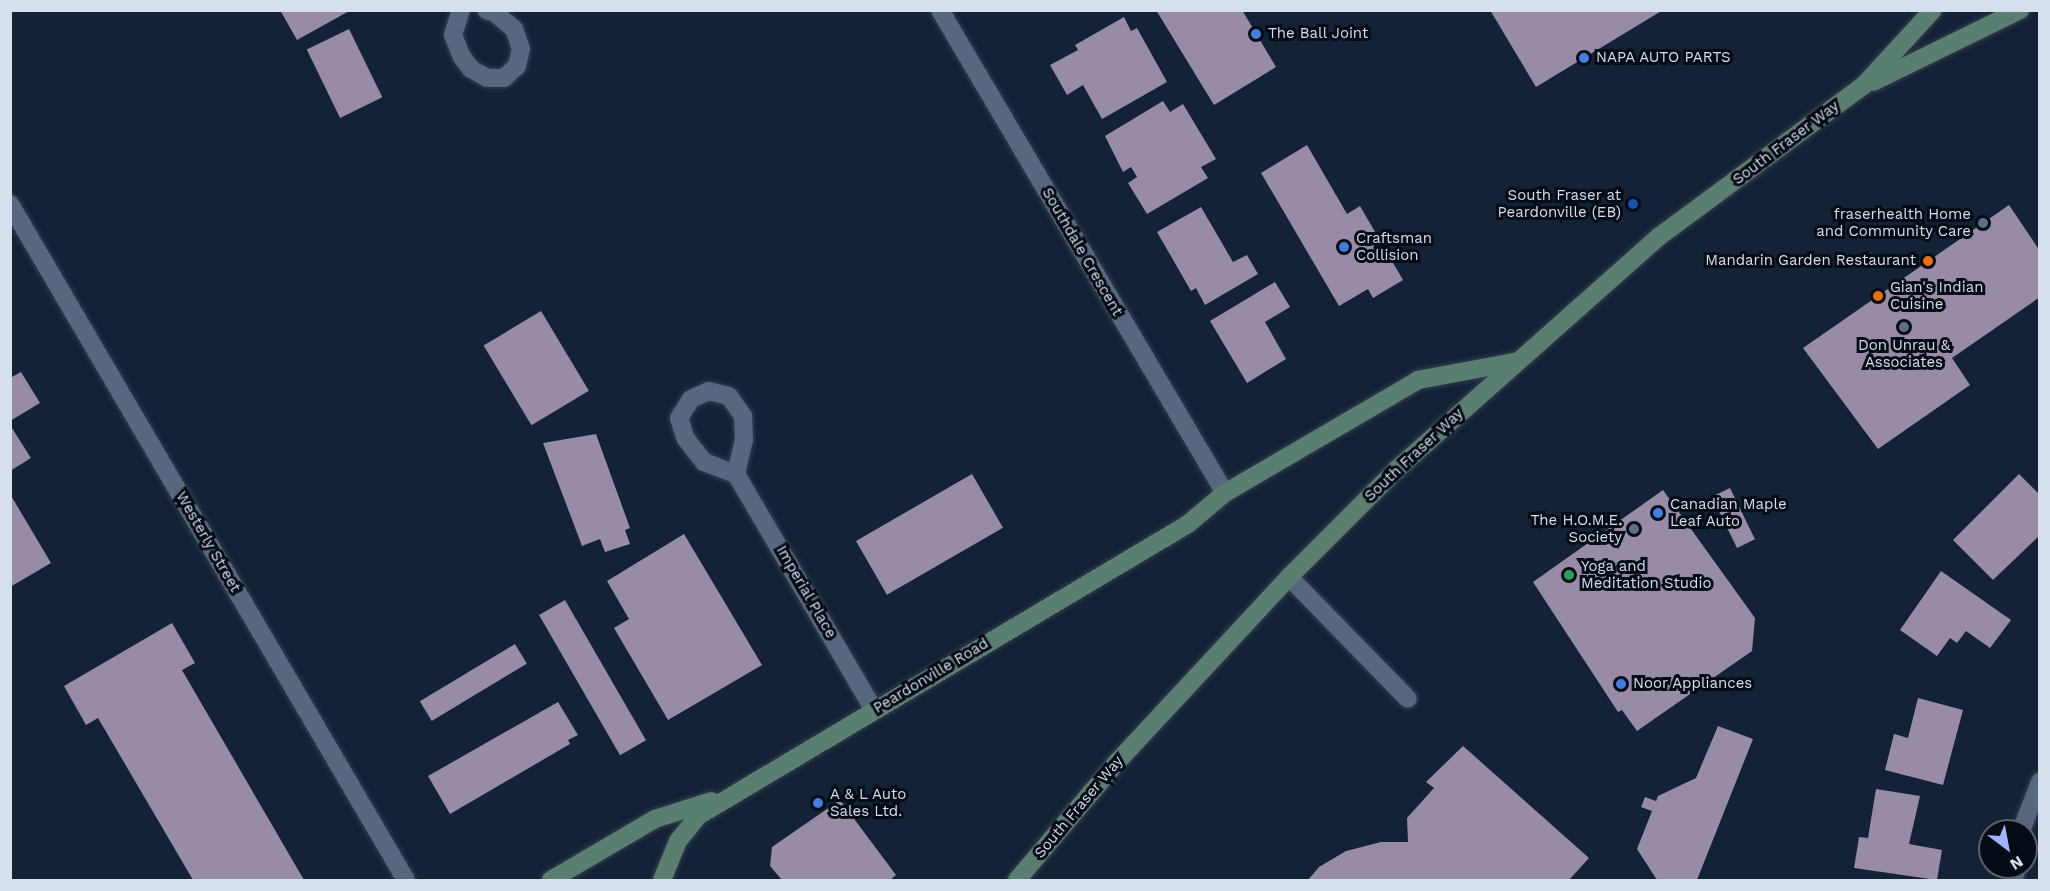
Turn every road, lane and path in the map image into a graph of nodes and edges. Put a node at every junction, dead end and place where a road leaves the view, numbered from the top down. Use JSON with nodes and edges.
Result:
{"nodes":[{"id":1,"x":462,"y":10,"type":"edge"},
{"id":2,"x":486,"y":10,"type":"edge"},
{"id":3,"x":940,"y":10,"type":"edge"},
{"id":4,"x":1933,"y":10,"type":"edge"},
{"id":5,"x":2020,"y":10,"type":"edge"},
{"id":6,"x":1863,"y":86,"type":"junction"},
{"id":7,"x":10,"y":204,"type":"edge"},
{"id":8,"x":1515,"y":362,"type":"junction"},
{"id":9,"x":736,"y":474,"type":"junction"},
{"id":10,"x":1225,"y":492,"type":"junction"},
{"id":11,"x":1289,"y":577,"type":"junction"},
{"id":12,"x":1408,"y":699,"type":"dead end"},
{"id":13,"x":874,"y":710,"type":"junction"},
{"id":14,"x":2040,"y":782,"type":"edge"},
{"id":15,"x":741,"y":790,"type":"junction"},
{"id":16,"x":2026,"y":819,"type":"edge"},
{"id":17,"x":406,"y":880,"type":"edge"},
{"id":18,"x":551,"y":880,"type":"edge"},
{"id":19,"x":662,"y":880,"type":"edge"},
{"id":20,"x":1017,"y":880,"type":"edge"}],
"edges":[{"from":1,"to":2,"type":"street"},
{"from":3,"to":10,"type":"street","name":"Southdale Crescent"},
{"from":4,"to":6,"type":"main road","name":"South Fraser Way"},
{"from":5,"to":6,"type":"main road","name":"South Fraser Way"},
{"from":6,"to":8,"type":"main road","name":"South Fraser Way"},
{"from":7,"to":17,"type":"street","name":"Westerly Street"},
{"from":8,"to":10,"type":"main road","name":"Peardonville Road"},
{"from":8,"to":11,"type":"main road","name":"South Fraser Way"},
{"from":9,"to":9,"type":"street"},
{"from":9,"to":13,"type":"street","name":"Imperial Place"},
{"from":10,"to":13,"type":"main road","name":"Peardonville Road"},
{"from":11,"to":12,"type":"street"},
{"from":11,"to":20,"type":"main road","name":"South Fraser Way"},
{"from":13,"to":15,"type":"main road","name":"Peardonville Road"},
{"from":14,"to":16,"type":"street"},
{"from":15,"to":18,"type":"main road"},
{"from":15,"to":19,"type":"main road","name":"Peardonville Road"}]}
